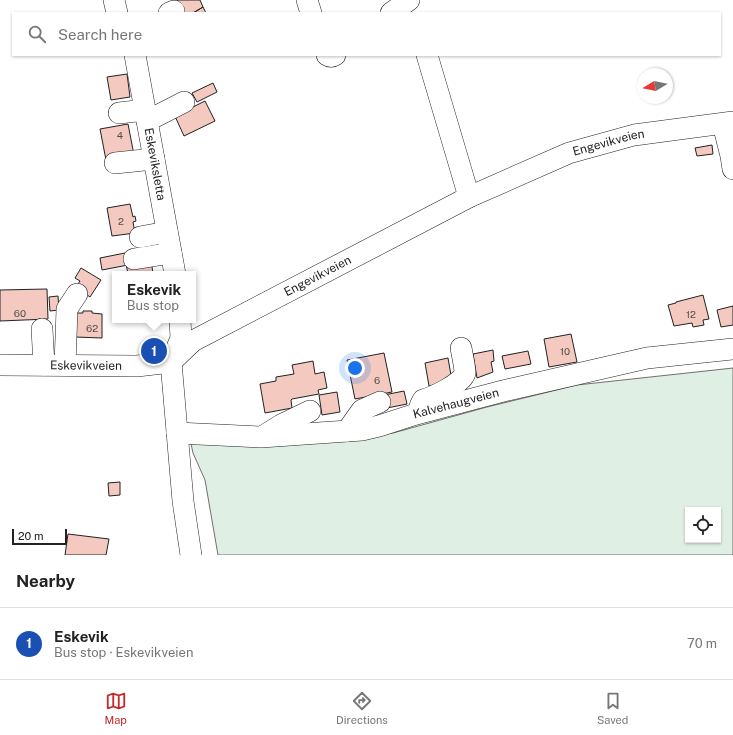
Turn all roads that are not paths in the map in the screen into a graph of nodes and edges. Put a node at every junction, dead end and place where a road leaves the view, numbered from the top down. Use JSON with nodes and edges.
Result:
{"nodes":[{"id":1,"x":114,"y":0,"type":"edge"},
{"id":2,"x":307,"y":0,"type":"edge"},
{"id":3,"x":409,"y":0,"type":"edge"},
{"id":4,"x":117,"y":12,"type":"edge"},
{"id":5,"x":311,"y":12,"type":"edge"},
{"id":6,"x":392,"y":12,"type":"edge"},
{"id":7,"x":413,"y":12,"type":"edge"},
{"id":8,"x":135,"y":56,"type":"edge"},
{"id":9,"x":427,"y":56,"type":"edge"},
{"id":10,"x":184,"y":102,"type":"dead end"},
{"id":11,"x":119,"y":113,"type":"dead end"},
{"id":12,"x":146,"y":115,"type":"junction"},
{"id":13,"x":728,"y":123,"type":"edge"},
{"id":14,"x":154,"y":159,"type":"junction"},
{"id":15,"x":115,"y":163,"type":"dead end"},
{"id":16,"x":733,"y":169,"type":"edge"},
{"id":17,"x":469,"y":197,"type":"junction"},
{"id":18,"x":167,"y":232,"type":"junction"},
{"id":19,"x":140,"y":237,"type":"dead end"},
{"id":20,"x":171,"y":253,"type":"junction"},
{"id":21,"x":134,"y":259,"type":"dead end"},
{"id":22,"x":174,"y":271,"type":"edge"},
{"id":23,"x":77,"y":294,"type":"dead end"},
{"id":24,"x":180,"y":323,"type":"edge"},
{"id":25,"x":42,"y":329,"type":"dead end"},
{"id":26,"x":461,"y":348,"type":"dead end"},
{"id":27,"x":733,"y":348,"type":"edge"},
{"id":28,"x":171,"y":362,"type":"junction"},
{"id":29,"x":0,"y":365,"type":"edge"},
{"id":30,"x":44,"y":365,"type":"junction"},
{"id":31,"x":65,"y":365,"type":"junction"},
{"id":32,"x":540,"y":368,"type":"dead end"},
{"id":33,"x":503,"y":392,"type":"junction"},
{"id":34,"x":380,"y":402,"type":"dead end"},
{"id":35,"x":310,"y":411,"type":"dead end"},
{"id":36,"x":416,"y":414,"type":"junction"},
{"id":37,"x":347,"y":431,"type":"junction"},
{"id":38,"x":177,"y":433,"type":"junction"},
{"id":39,"x":262,"y":437,"type":"junction"},
{"id":40,"x":191,"y":555,"type":"edge"}],
"edges":[{"from":1,"to":4,"type":"street"},
{"from":2,"to":5,"type":"street"},
{"from":3,"to":6,"type":"street"},
{"from":3,"to":7,"type":"street"},
{"from":8,"to":12,"type":"street","name":"Eskeviksletta"},
{"from":9,"to":17,"type":"street"},
{"from":10,"to":12,"type":"street"},
{"from":11,"to":12,"type":"street"},
{"from":12,"to":14,"type":"street","name":"Eskeviksletta"},
{"from":13,"to":16,"type":"street"},
{"from":13,"to":17,"type":"street","name":"Engevikveien"},
{"from":14,"to":15,"type":"street"},
{"from":14,"to":18,"type":"street","name":"Eskeviksletta"},
{"from":17,"to":28,"type":"street","name":"Engevikveien"},
{"from":18,"to":19,"type":"street"},
{"from":18,"to":20,"type":"street","name":"Eskeviksletta"},
{"from":20,"to":21,"type":"street"},
{"from":20,"to":22,"type":"street","name":"Eskeviksletta"},
{"from":23,"to":31,"type":"street"},
{"from":24,"to":28,"type":"street"},
{"from":25,"to":30,"type":"street"},
{"from":26,"to":36,"type":"street"},
{"from":27,"to":33,"type":"street","name":"Kalvehaugveien"},
{"from":28,"to":31,"type":"street","name":"Eskevikveien"},
{"from":28,"to":38,"type":"street"},
{"from":29,"to":30,"type":"street","name":"Eskevikveien"},
{"from":30,"to":31,"type":"street","name":"Eskevikveien"},
{"from":32,"to":33,"type":"street"},
{"from":33,"to":36,"type":"street","name":"Kalvehaugveien"},
{"from":34,"to":37,"type":"street"},
{"from":35,"to":39,"type":"street"},
{"from":36,"to":37,"type":"street","name":"Kalvehaugveien"},
{"from":37,"to":39,"type":"street","name":"Kalvehaugveien"},
{"from":38,"to":39,"type":"street","name":"Kalvehaugveien"},
{"from":38,"to":40,"type":"street"}]}
